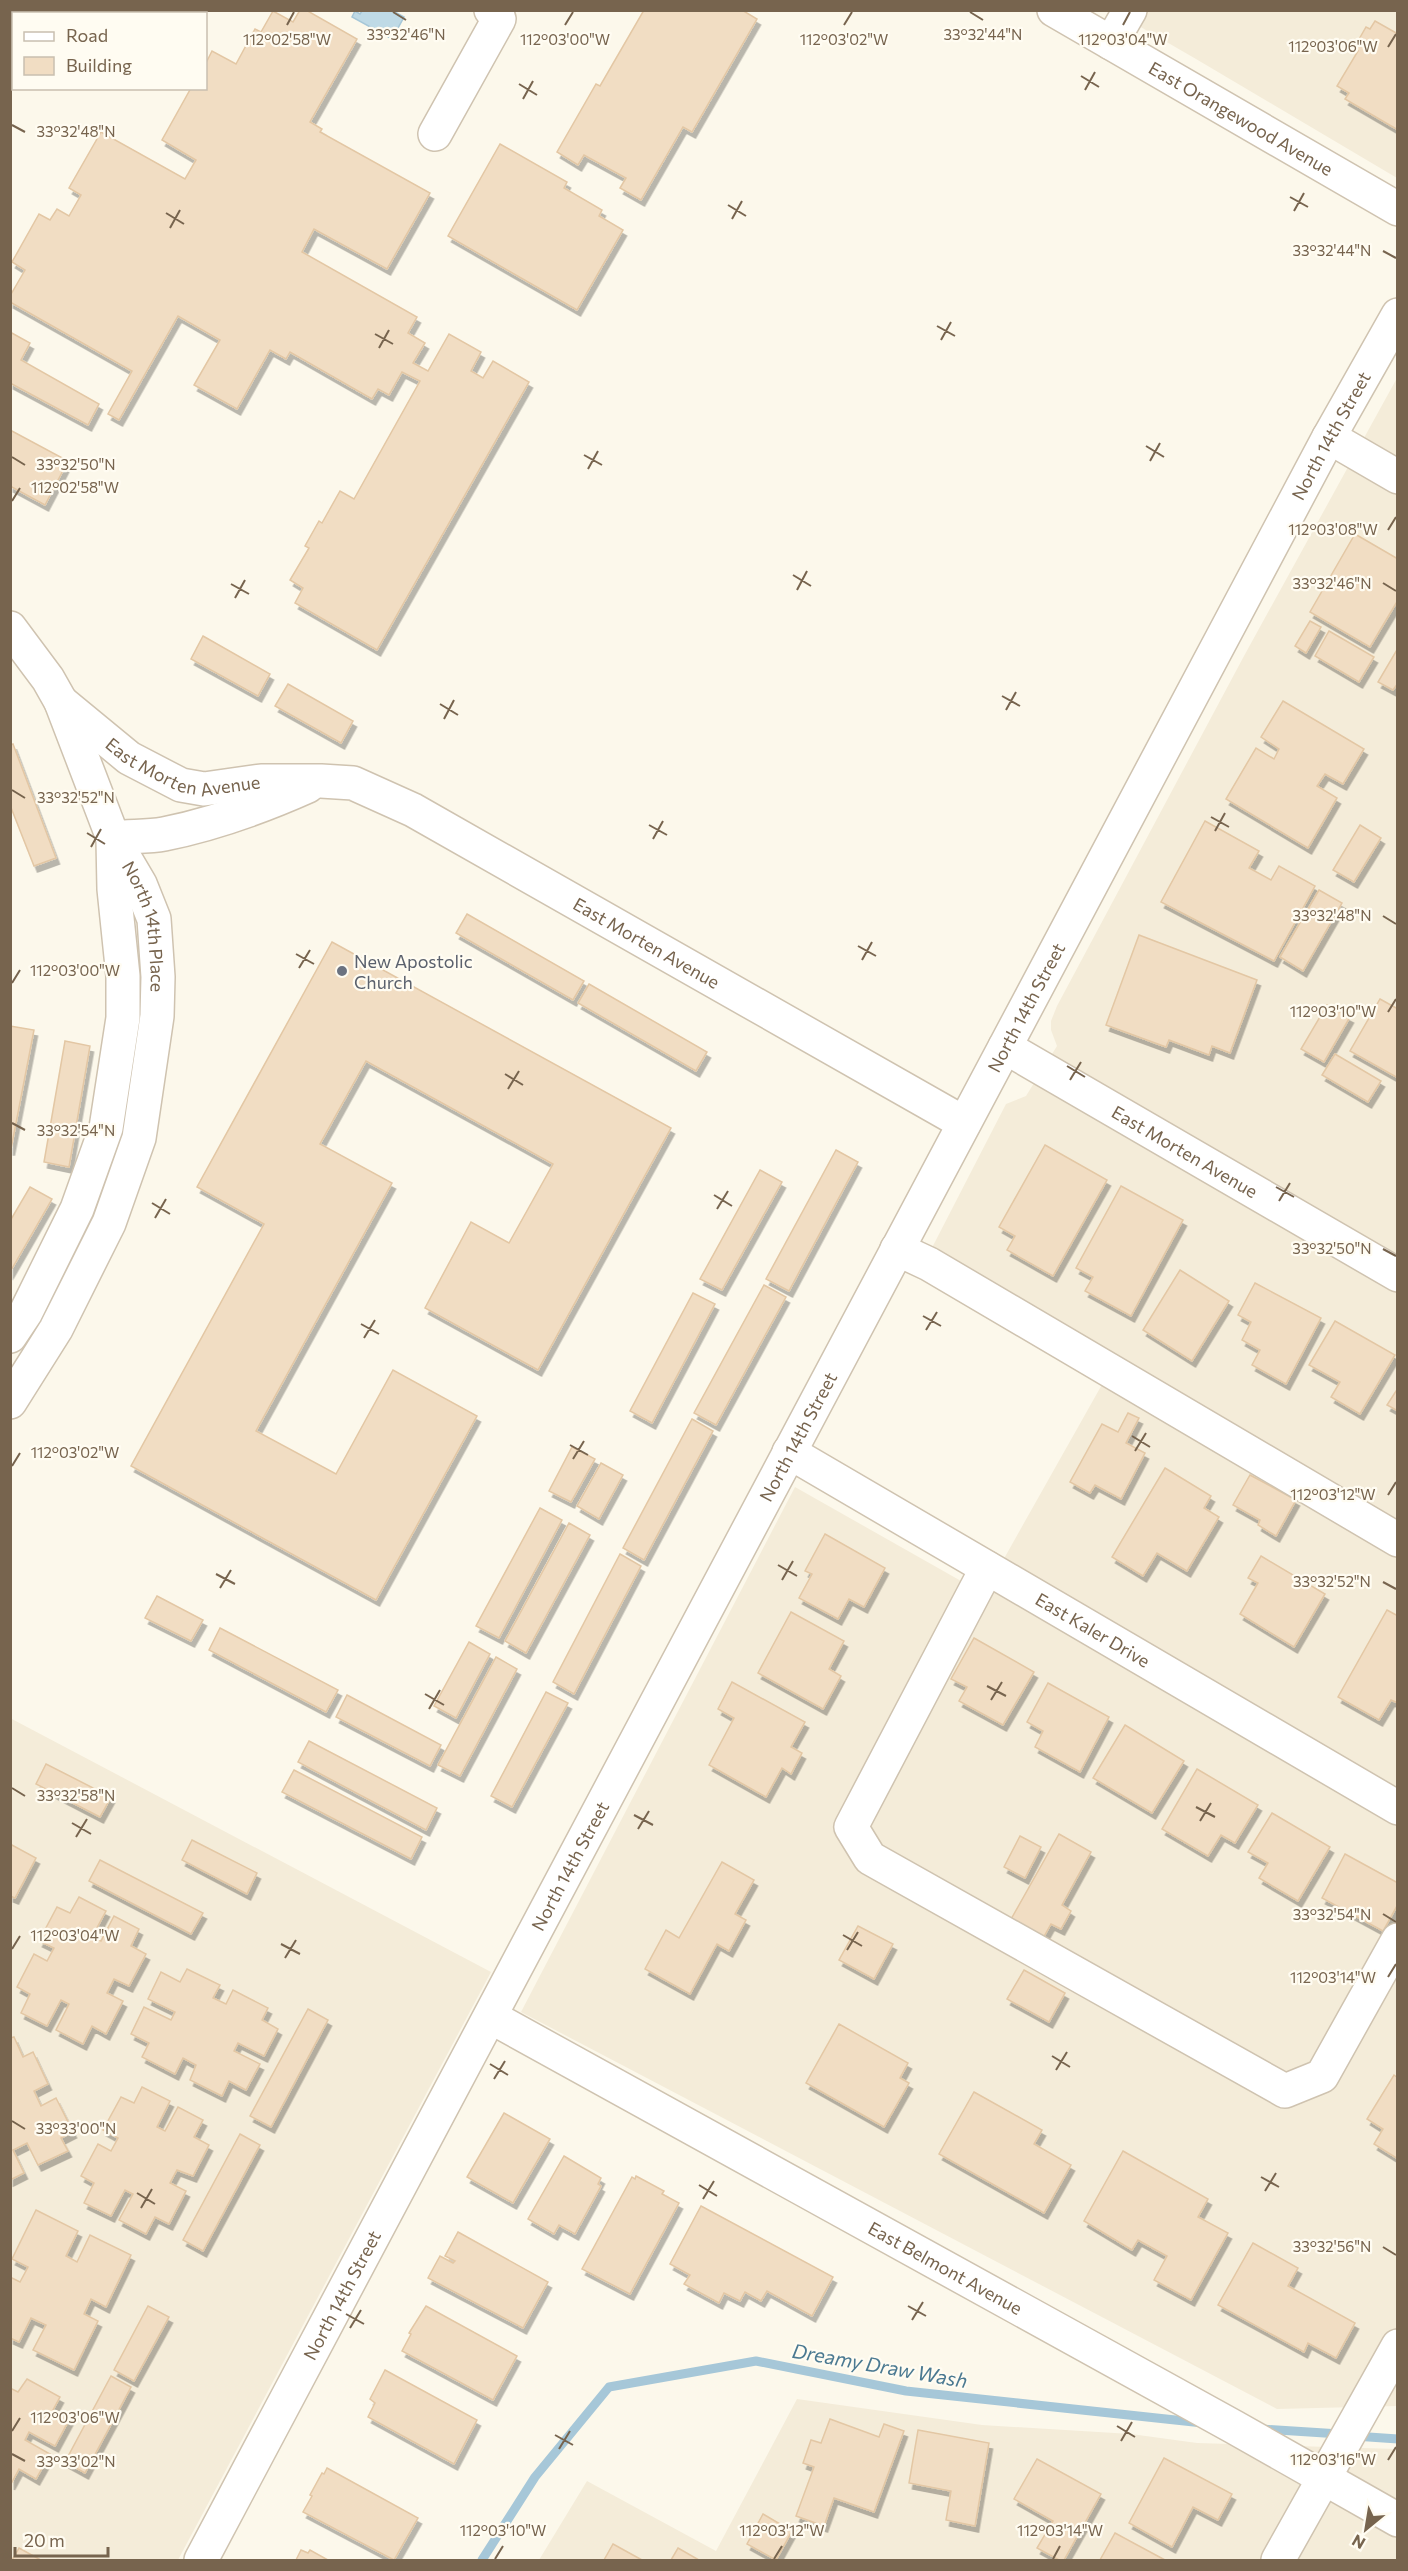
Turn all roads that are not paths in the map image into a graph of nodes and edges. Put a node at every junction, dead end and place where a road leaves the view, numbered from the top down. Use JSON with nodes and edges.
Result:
{"nodes":[{"id":1,"x":491,"y":10,"type":"edge"},
{"id":2,"x":1054,"y":10,"type":"edge"},
{"id":3,"x":1130,"y":10,"type":"edge"},
{"id":4,"x":1111,"y":43,"type":"junction"},
{"id":5,"x":435,"y":134,"type":"dead end"},
{"id":6,"x":1398,"y":209,"type":"edge"},
{"id":7,"x":1398,"y":315,"type":"edge"},
{"id":8,"x":1329,"y":437,"type":"junction"},
{"id":9,"x":1398,"y":477,"type":"edge"},
{"id":10,"x":10,"y":628,"type":"edge"},
{"id":11,"x":61,"y":702,"type":"junction"},
{"id":12,"x":321,"y":781,"type":"junction"},
{"id":13,"x":113,"y":838,"type":"junction"},
{"id":14,"x":1005,"y":1047,"type":"junction"},
{"id":15,"x":964,"y":1123,"type":"junction"},
{"id":16,"x":897,"y":1249,"type":"junction"},
{"id":17,"x":1398,"y":1275,"type":"edge"},
{"id":18,"x":10,"y":1336,"type":"edge"},
{"id":19,"x":10,"y":1402,"type":"edge"},
{"id":20,"x":789,"y":1452,"type":"junction"},
{"id":21,"x":1398,"y":1540,"type":"edge"},
{"id":22,"x":987,"y":1568,"type":"junction"},
{"id":23,"x":1398,"y":1808,"type":"edge"},
{"id":24,"x":1398,"y":1941,"type":"edge"},
{"id":25,"x":491,"y":2017,"type":"junction"},
{"id":26,"x":1398,"y":2346,"type":"edge"},
{"id":27,"x":1323,"y":2480,"type":"junction"},
{"id":28,"x":1398,"y":2520,"type":"edge"},
{"id":29,"x":201,"y":2560,"type":"edge"},
{"id":30,"x":1278,"y":2560,"type":"edge"}],
"edges":[{"from":1,"to":5,"type":"street"},
{"from":2,"to":4,"type":"street","name":"East Orangewood Avenue"},
{"from":3,"to":4,"type":"street"},
{"from":4,"to":6,"type":"street","name":"East Orangewood Avenue"},
{"from":7,"to":8,"type":"street","name":"North 14th Street"},
{"from":8,"to":9,"type":"street"},
{"from":8,"to":14,"type":"street","name":"North 14th Street"},
{"from":10,"to":11,"type":"street","name":"East Morten Avenue"},
{"from":11,"to":12,"type":"street","name":"East Morten Avenue"},
{"from":11,"to":13,"type":"street","name":"East Morten Avenue"},
{"from":12,"to":13,"type":"street","name":"East Morten Avenue"},
{"from":12,"to":15,"type":"street","name":"East Morten Avenue"},
{"from":13,"to":18,"type":"street","name":"North 14th Place"},
{"from":13,"to":19,"type":"street","name":"North 14th Place"},
{"from":14,"to":15,"type":"street","name":"North 14th Street"},
{"from":14,"to":17,"type":"street","name":"East Morten Avenue"},
{"from":15,"to":16,"type":"street","name":"North 14th Street"},
{"from":16,"to":20,"type":"street","name":"North 14th Street"},
{"from":16,"to":21,"type":"street"},
{"from":20,"to":22,"type":"street","name":"East Kaler Drive"},
{"from":20,"to":25,"type":"street","name":"North 14th Street"},
{"from":22,"to":23,"type":"street","name":"East Kaler Drive"},
{"from":22,"to":24,"type":"street"},
{"from":25,"to":27,"type":"street","name":"East Belmont Avenue"},
{"from":25,"to":29,"type":"street","name":"North 14th Street"},
{"from":26,"to":27,"type":"street"},
{"from":27,"to":28,"type":"street","name":"East Belmont Avenue"},
{"from":27,"to":30,"type":"street"}]}
